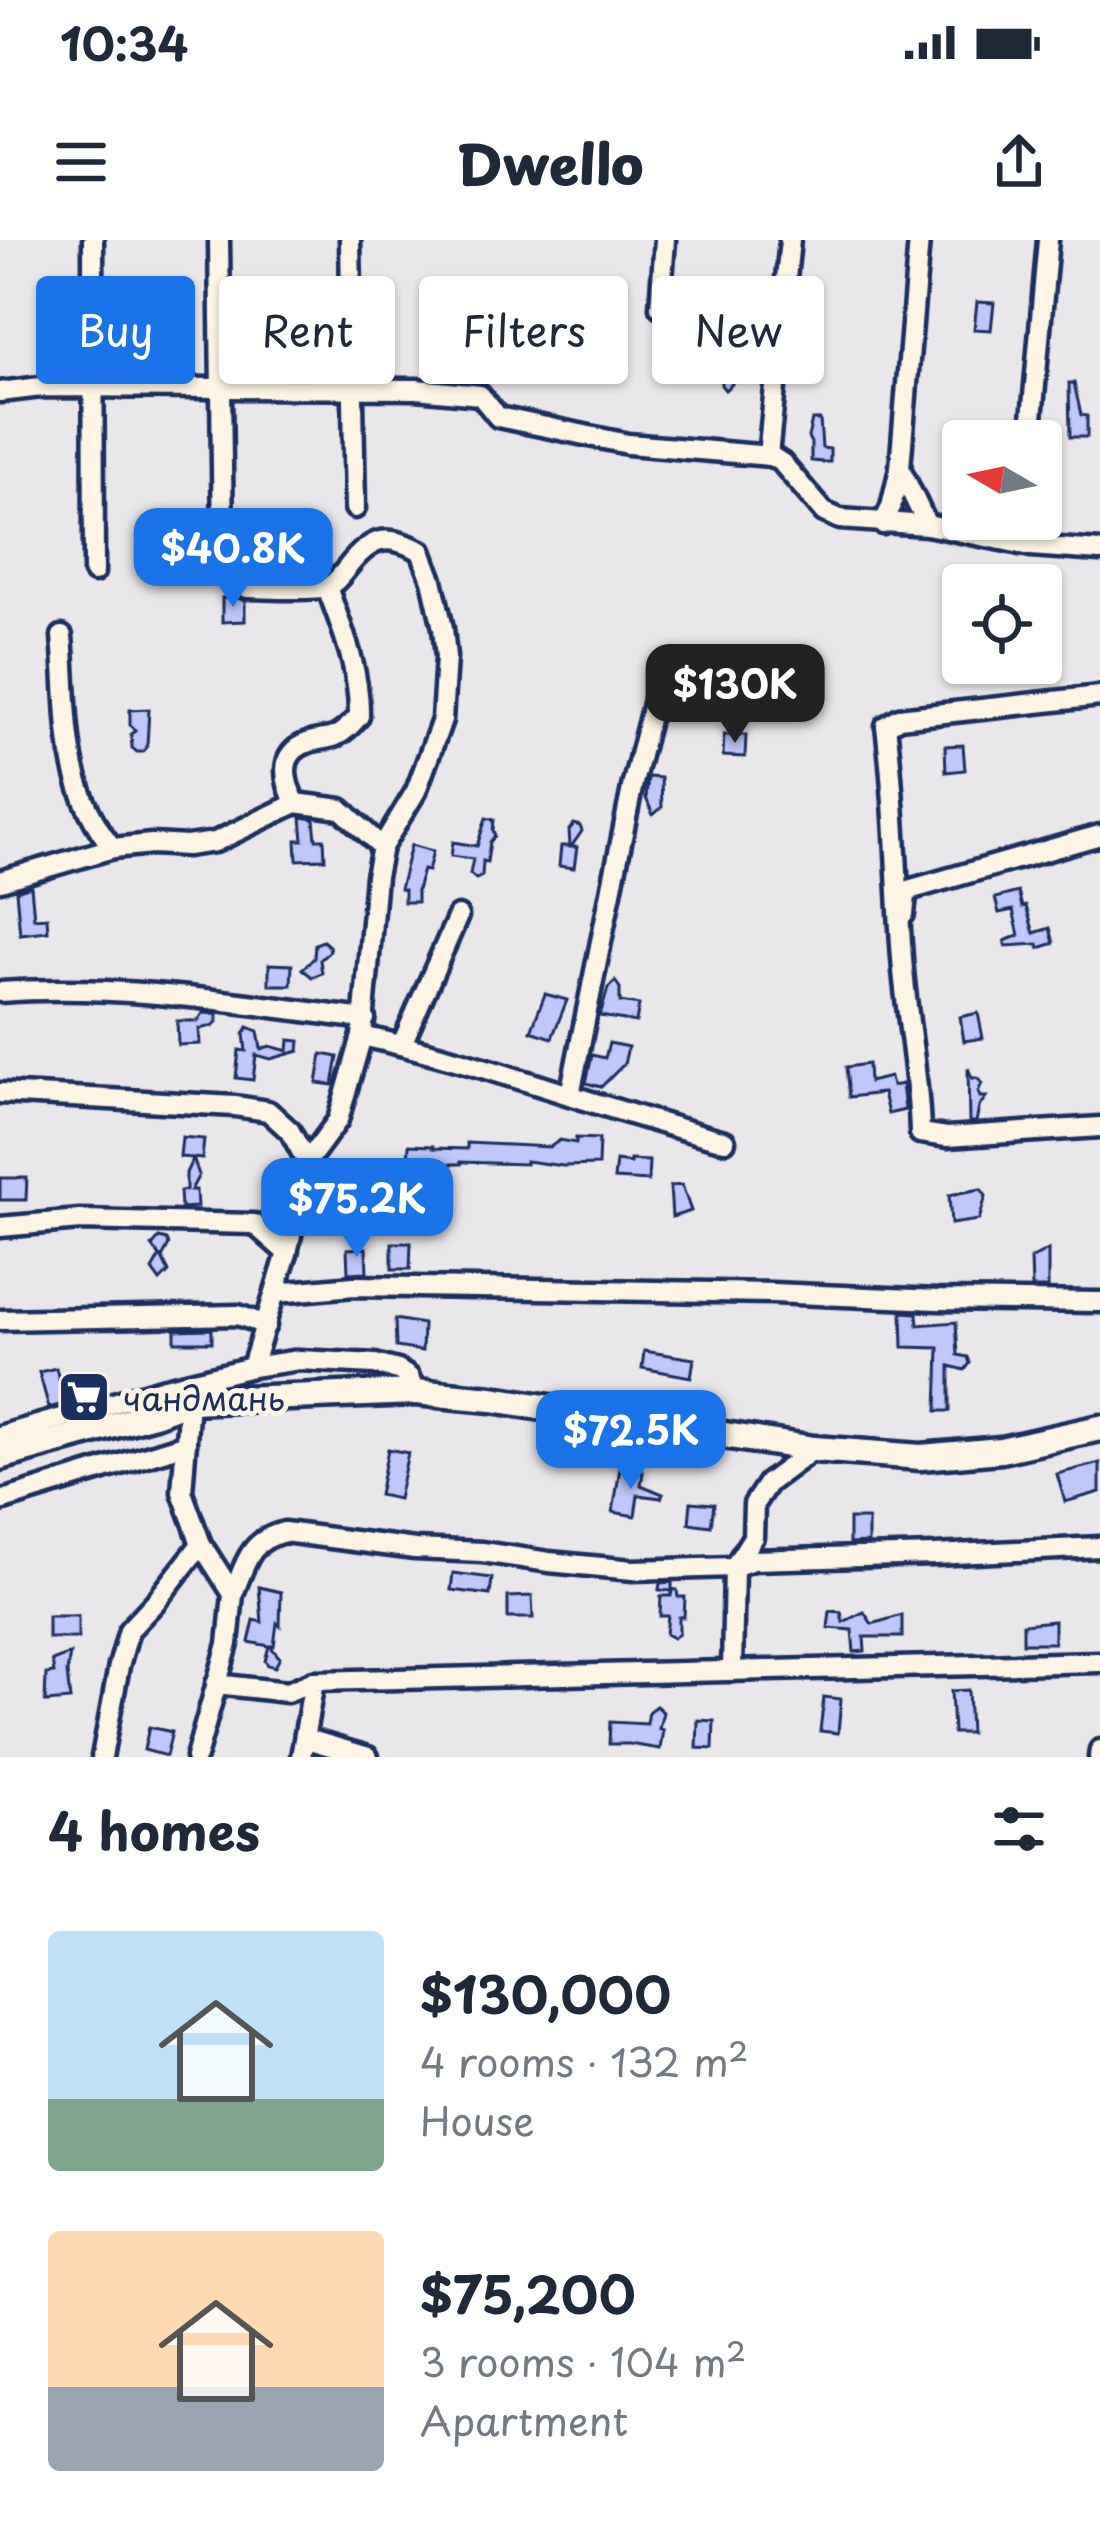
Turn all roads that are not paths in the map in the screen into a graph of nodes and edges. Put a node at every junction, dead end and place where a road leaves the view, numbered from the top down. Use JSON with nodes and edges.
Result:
{"nodes":[{"id":1,"x":93,"y":240,"type":"edge"},
{"id":2,"x":219,"y":240,"type":"edge"},
{"id":3,"x":350,"y":240,"type":"edge"},
{"id":4,"x":665,"y":240,"type":"edge"},
{"id":5,"x":790,"y":240,"type":"edge"},
{"id":6,"x":919,"y":240,"type":"edge"},
{"id":7,"x":1048,"y":240,"type":"edge"},
{"id":8,"x":662,"y":276,"type":"edge"},
{"id":9,"x":93,"y":387,"type":"junction"},
{"id":10,"x":221,"y":388,"type":"junction"},
{"id":11,"x":351,"y":389,"type":"junction"},
{"id":12,"x":0,"y":392,"type":"edge"},
{"id":13,"x":1032,"y":420,"type":"edge"},
{"id":14,"x":768,"y":456,"type":"junction"},
{"id":15,"x":899,"y":468,"type":"junction"},
{"id":16,"x":355,"y":508,"type":"dead end"},
{"id":17,"x":883,"y":524,"type":"junction"},
{"id":18,"x":927,"y":524,"type":"junction"},
{"id":19,"x":1020,"y":540,"type":"edge"},
{"id":20,"x":223,"y":541,"type":"dead end"},
{"id":21,"x":1020,"y":544,"type":"junction"},
{"id":22,"x":1100,"y":551,"type":"edge"},
{"id":23,"x":94,"y":572,"type":"dead end"},
{"id":24,"x":327,"y":587,"type":"junction"},
{"id":25,"x":247,"y":588,"type":"dead end"},
{"id":26,"x":62,"y":636,"type":"dead end"},
{"id":27,"x":1100,"y":696,"type":"edge"},
{"id":28,"x":654,"y":700,"type":"dead end"},
{"id":29,"x":296,"y":802,"type":"junction"},
{"id":30,"x":1100,"y":835,"type":"edge"},
{"id":31,"x":382,"y":847,"type":"junction"},
{"id":32,"x":113,"y":848,"type":"junction"},
{"id":33,"x":0,"y":881,"type":"edge"},
{"id":34,"x":458,"y":916,"type":"dead end"},
{"id":35,"x":902,"y":955,"type":"junction"},
{"id":36,"x":0,"y":992,"type":"edge"},
{"id":37,"x":364,"y":1027,"type":"junction"},
{"id":38,"x":402,"y":1044,"type":"junction"},
{"id":39,"x":0,"y":1093,"type":"edge"},
{"id":40,"x":570,"y":1094,"type":"junction"},
{"id":41,"x":1100,"y":1126,"type":"edge"},
{"id":42,"x":725,"y":1141,"type":"dead end"},
{"id":43,"x":308,"y":1162,"type":"junction"},
{"id":44,"x":0,"y":1227,"type":"edge"},
{"id":45,"x":287,"y":1253,"type":"junction"},
{"id":46,"x":275,"y":1293,"type":"junction"},
{"id":47,"x":1100,"y":1302,"type":"edge"},
{"id":48,"x":0,"y":1320,"type":"edge"},
{"id":49,"x":266,"y":1324,"type":"junction"},
{"id":50,"x":252,"y":1367,"type":"junction"},
{"id":51,"x":415,"y":1393,"type":"junction"},
{"id":52,"x":188,"y":1401,"type":"junction"},
{"id":53,"x":75,"y":1427,"type":"junction"},
{"id":54,"x":1100,"y":1427,"type":"edge"},
{"id":55,"x":0,"y":1436,"type":"edge"},
{"id":56,"x":186,"y":1444,"type":"junction"},
{"id":57,"x":814,"y":1449,"type":"junction"},
{"id":58,"x":0,"y":1457,"type":"edge"},
{"id":59,"x":0,"y":1501,"type":"edge"},
{"id":60,"x":201,"y":1544,"type":"junction"},
{"id":61,"x":1100,"y":1547,"type":"edge"},
{"id":62,"x":734,"y":1568,"type":"junction"},
{"id":63,"x":233,"y":1594,"type":"junction"},
{"id":64,"x":1100,"y":1661,"type":"edge"},
{"id":65,"x":732,"y":1671,"type":"junction"},
{"id":66,"x":314,"y":1682,"type":"junction"},
{"id":67,"x":216,"y":1684,"type":"junction"},
{"id":68,"x":304,"y":1748,"type":"edge"},
{"id":69,"x":102,"y":1757,"type":"edge"},
{"id":70,"x":196,"y":1757,"type":"edge"},
{"id":71,"x":368,"y":1757,"type":"edge"}],
"edges":[{"from":1,"to":9,"type":"street"},
{"from":2,"to":10,"type":"street"},
{"from":3,"to":11,"type":"street"},
{"from":4,"to":8,"type":"street"},
{"from":5,"to":14,"type":"street"},
{"from":6,"to":15,"type":"street"},
{"from":7,"to":13,"type":"street"},
{"from":9,"to":10,"type":"street"},
{"from":9,"to":12,"type":"street"},
{"from":9,"to":23,"type":"street"},
{"from":10,"to":11,"type":"street"},
{"from":10,"to":20,"type":"street"},
{"from":11,"to":14,"type":"street"},
{"from":11,"to":16,"type":"street"},
{"from":14,"to":17,"type":"street"},
{"from":15,"to":17,"type":"street"},
{"from":15,"to":18,"type":"street"},
{"from":17,"to":18,"type":"street"},
{"from":18,"to":21,"type":"street"},
{"from":19,"to":21,"type":"street"},
{"from":21,"to":22,"type":"street"},
{"from":24,"to":25,"type":"street"},
{"from":24,"to":29,"type":"street"},
{"from":24,"to":31,"type":"street"},
{"from":26,"to":32,"type":"street"},
{"from":27,"to":35,"type":"street"},
{"from":28,"to":40,"type":"street"},
{"from":29,"to":31,"type":"street"},
{"from":29,"to":32,"type":"street"},
{"from":30,"to":35,"type":"street"},
{"from":31,"to":37,"type":"street"},
{"from":32,"to":33,"type":"street"},
{"from":34,"to":38,"type":"street"},
{"from":35,"to":41,"type":"street"},
{"from":36,"to":37,"type":"street"},
{"from":37,"to":38,"type":"street"},
{"from":37,"to":43,"type":"street"},
{"from":38,"to":40,"type":"street"},
{"from":39,"to":43,"type":"street"},
{"from":40,"to":42,"type":"street"},
{"from":43,"to":45,"type":"street"},
{"from":44,"to":45,"type":"street"},
{"from":45,"to":46,"type":"street"},
{"from":46,"to":47,"type":"street"},
{"from":46,"to":49,"type":"street"},
{"from":48,"to":49,"type":"street"},
{"from":49,"to":50,"type":"street"},
{"from":50,"to":51,"type":"street"},
{"from":50,"to":53,"type":"street"},
{"from":51,"to":52,"type":"main road"},
{"from":51,"to":57,"type":"main road"},
{"from":52,"to":53,"type":"main road"},
{"from":52,"to":56,"type":"street"},
{"from":53,"to":55,"type":"street"},
{"from":53,"to":58,"type":"main road"},
{"from":54,"to":57,"type":"main road"},
{"from":56,"to":59,"type":"street"},
{"from":56,"to":60,"type":"street"},
{"from":57,"to":62,"type":"street"},
{"from":60,"to":63,"type":"street"},
{"from":60,"to":69,"type":"street"},
{"from":61,"to":62,"type":"street"},
{"from":62,"to":63,"type":"street"},
{"from":62,"to":65,"type":"street"},
{"from":63,"to":67,"type":"street"},
{"from":64,"to":65,"type":"street"},
{"from":65,"to":66,"type":"street"},
{"from":66,"to":67,"type":"street"},
{"from":66,"to":68,"type":"street"},
{"from":67,"to":70,"type":"street"},
{"from":68,"to":71,"type":"street"}]}
